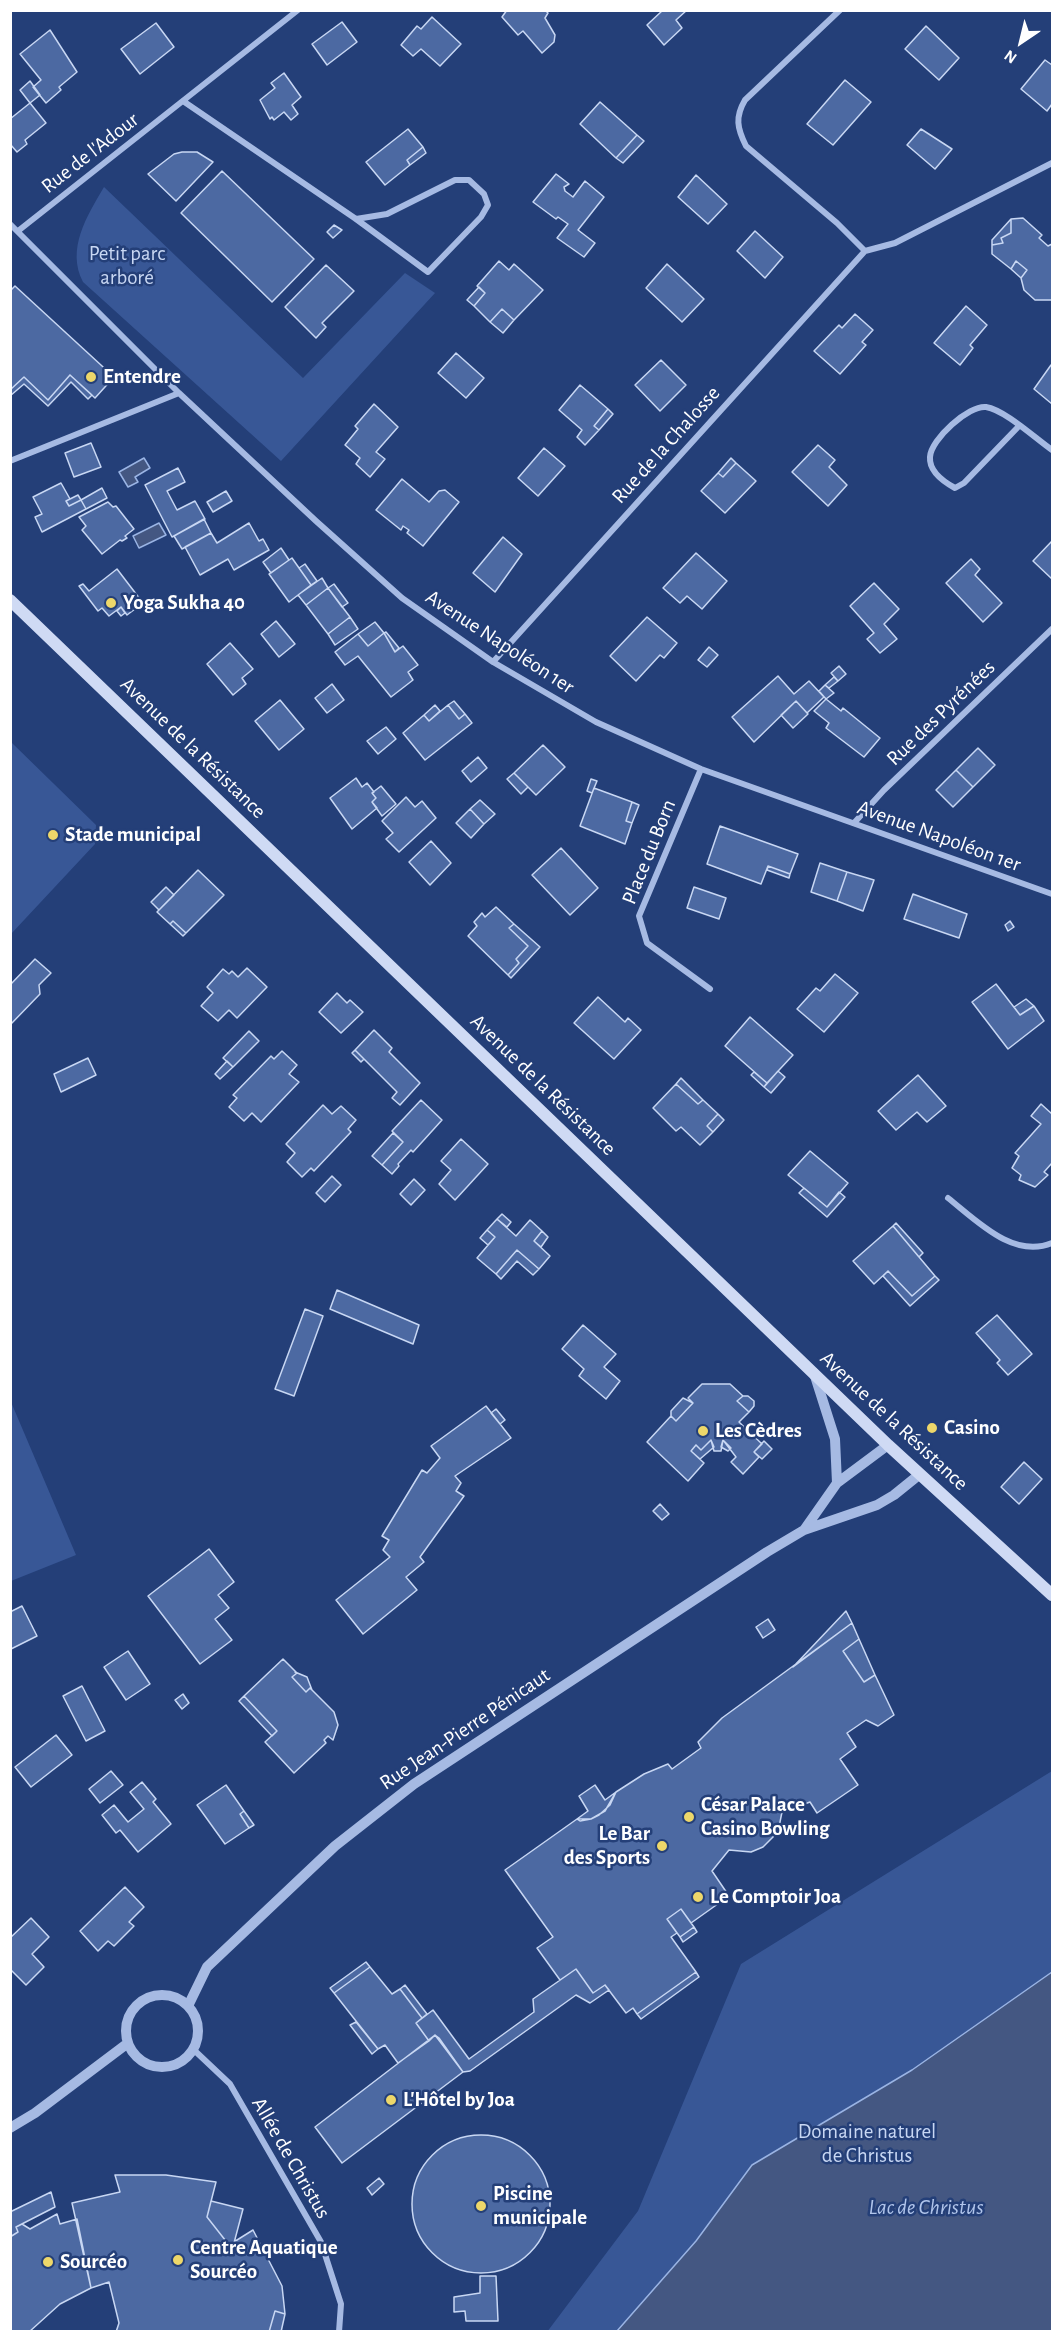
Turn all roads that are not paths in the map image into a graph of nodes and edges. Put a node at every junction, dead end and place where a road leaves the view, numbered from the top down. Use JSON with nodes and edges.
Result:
{"nodes":[{"id":1,"x":298,"y":10,"type":"edge"},
{"id":2,"x":840,"y":10,"type":"edge"},
{"id":3,"x":183,"y":101,"type":"junction"},
{"id":4,"x":1053,"y":163,"type":"edge"},
{"id":5,"x":356,"y":219,"type":"junction"},
{"id":6,"x":10,"y":224,"type":"edge"},
{"id":7,"x":18,"y":231,"type":"junction"},
{"id":8,"x":866,"y":251,"type":"junction"},
{"id":9,"x":179,"y":393,"type":"junction"},
{"id":10,"x":1018,"y":426,"type":"junction"},
{"id":11,"x":1053,"y":450,"type":"edge"},
{"id":12,"x":10,"y":461,"type":"edge"},
{"id":13,"x":10,"y":600,"type":"edge"},
{"id":14,"x":1053,"y":629,"type":"edge"},
{"id":15,"x":492,"y":662,"type":"junction"},
{"id":16,"x":701,"y":769,"type":"junction"},
{"id":17,"x":854,"y":823,"type":"junction"},
{"id":18,"x":1053,"y":894,"type":"edge"},
{"id":19,"x":710,"y":988,"type":"dead end"},
{"id":20,"x":948,"y":1198,"type":"dead end"},
{"id":21,"x":1053,"y":1243,"type":"edge"},
{"id":22,"x":814,"y":1373,"type":"junction"},
{"id":23,"x":888,"y":1445,"type":"junction"},
{"id":24,"x":920,"y":1474,"type":"junction"},
{"id":25,"x":837,"y":1483,"type":"junction"},
{"id":26,"x":804,"y":1530,"type":"junction"},
{"id":27,"x":1053,"y":1595,"type":"edge"},
{"id":28,"x":188,"y":2006,"type":"junction"},
{"id":29,"x":128,"y":2043,"type":"junction"},
{"id":30,"x":194,"y":2050,"type":"junction"},
{"id":31,"x":10,"y":2128,"type":"edge"},
{"id":32,"x":339,"y":2331,"type":"edge"}],
"edges":[{"from":1,"to":3,"type":"street","name":"Rue de l'Adour"},
{"from":2,"to":8,"type":"street"},
{"from":3,"to":5,"type":"street"},
{"from":3,"to":7,"type":"street","name":"Rue de l'Adour"},
{"from":4,"to":8,"type":"street"},
{"from":5,"to":5,"type":"street"},
{"from":6,"to":7,"type":"street","name":"Avenue Napoléon 1er"},
{"from":7,"to":9,"type":"street","name":"Avenue Napoléon 1er"},
{"from":8,"to":15,"type":"street","name":"Rue de la Chalosse"},
{"from":9,"to":12,"type":"street"},
{"from":9,"to":15,"type":"street","name":"Avenue Napoléon 1er"},
{"from":10,"to":10,"type":"street"},
{"from":10,"to":11,"type":"street"},
{"from":13,"to":22,"type":"main road","name":"Avenue de la Résistance"},
{"from":14,"to":17,"type":"street","name":"Rue des Pyrénées"},
{"from":15,"to":16,"type":"street","name":"Avenue Napoléon 1er"},
{"from":16,"to":17,"type":"street","name":"Avenue Napoléon 1er"},
{"from":16,"to":19,"type":"street","name":"Place du Born"},
{"from":17,"to":18,"type":"street","name":"Avenue Napoléon 1er"},
{"from":20,"to":21,"type":"street"},
{"from":22,"to":23,"type":"main road","name":"Avenue de la Résistance"},
{"from":22,"to":25,"type":"street"},
{"from":23,"to":24,"type":"main road","name":"Avenue de la Résistance"},
{"from":23,"to":25,"type":"street","name":"Rue Jean-Pierre Pénicaut"},
{"from":24,"to":26,"type":"street","name":"Rue Jean-Pierre Pénicaut"},
{"from":24,"to":27,"type":"main road","name":"Avenue de la Résistance"},
{"from":25,"to":26,"type":"street","name":"Rue Jean-Pierre Pénicaut"},
{"from":26,"to":28,"type":"street","name":"Rue Jean-Pierre Pénicaut"},
{"from":28,"to":29,"type":"street"},
{"from":28,"to":30,"type":"street"},
{"from":29,"to":30,"type":"street"},
{"from":29,"to":31,"type":"street"},
{"from":30,"to":32,"type":"street","name":"Allée de Christus"}]}
